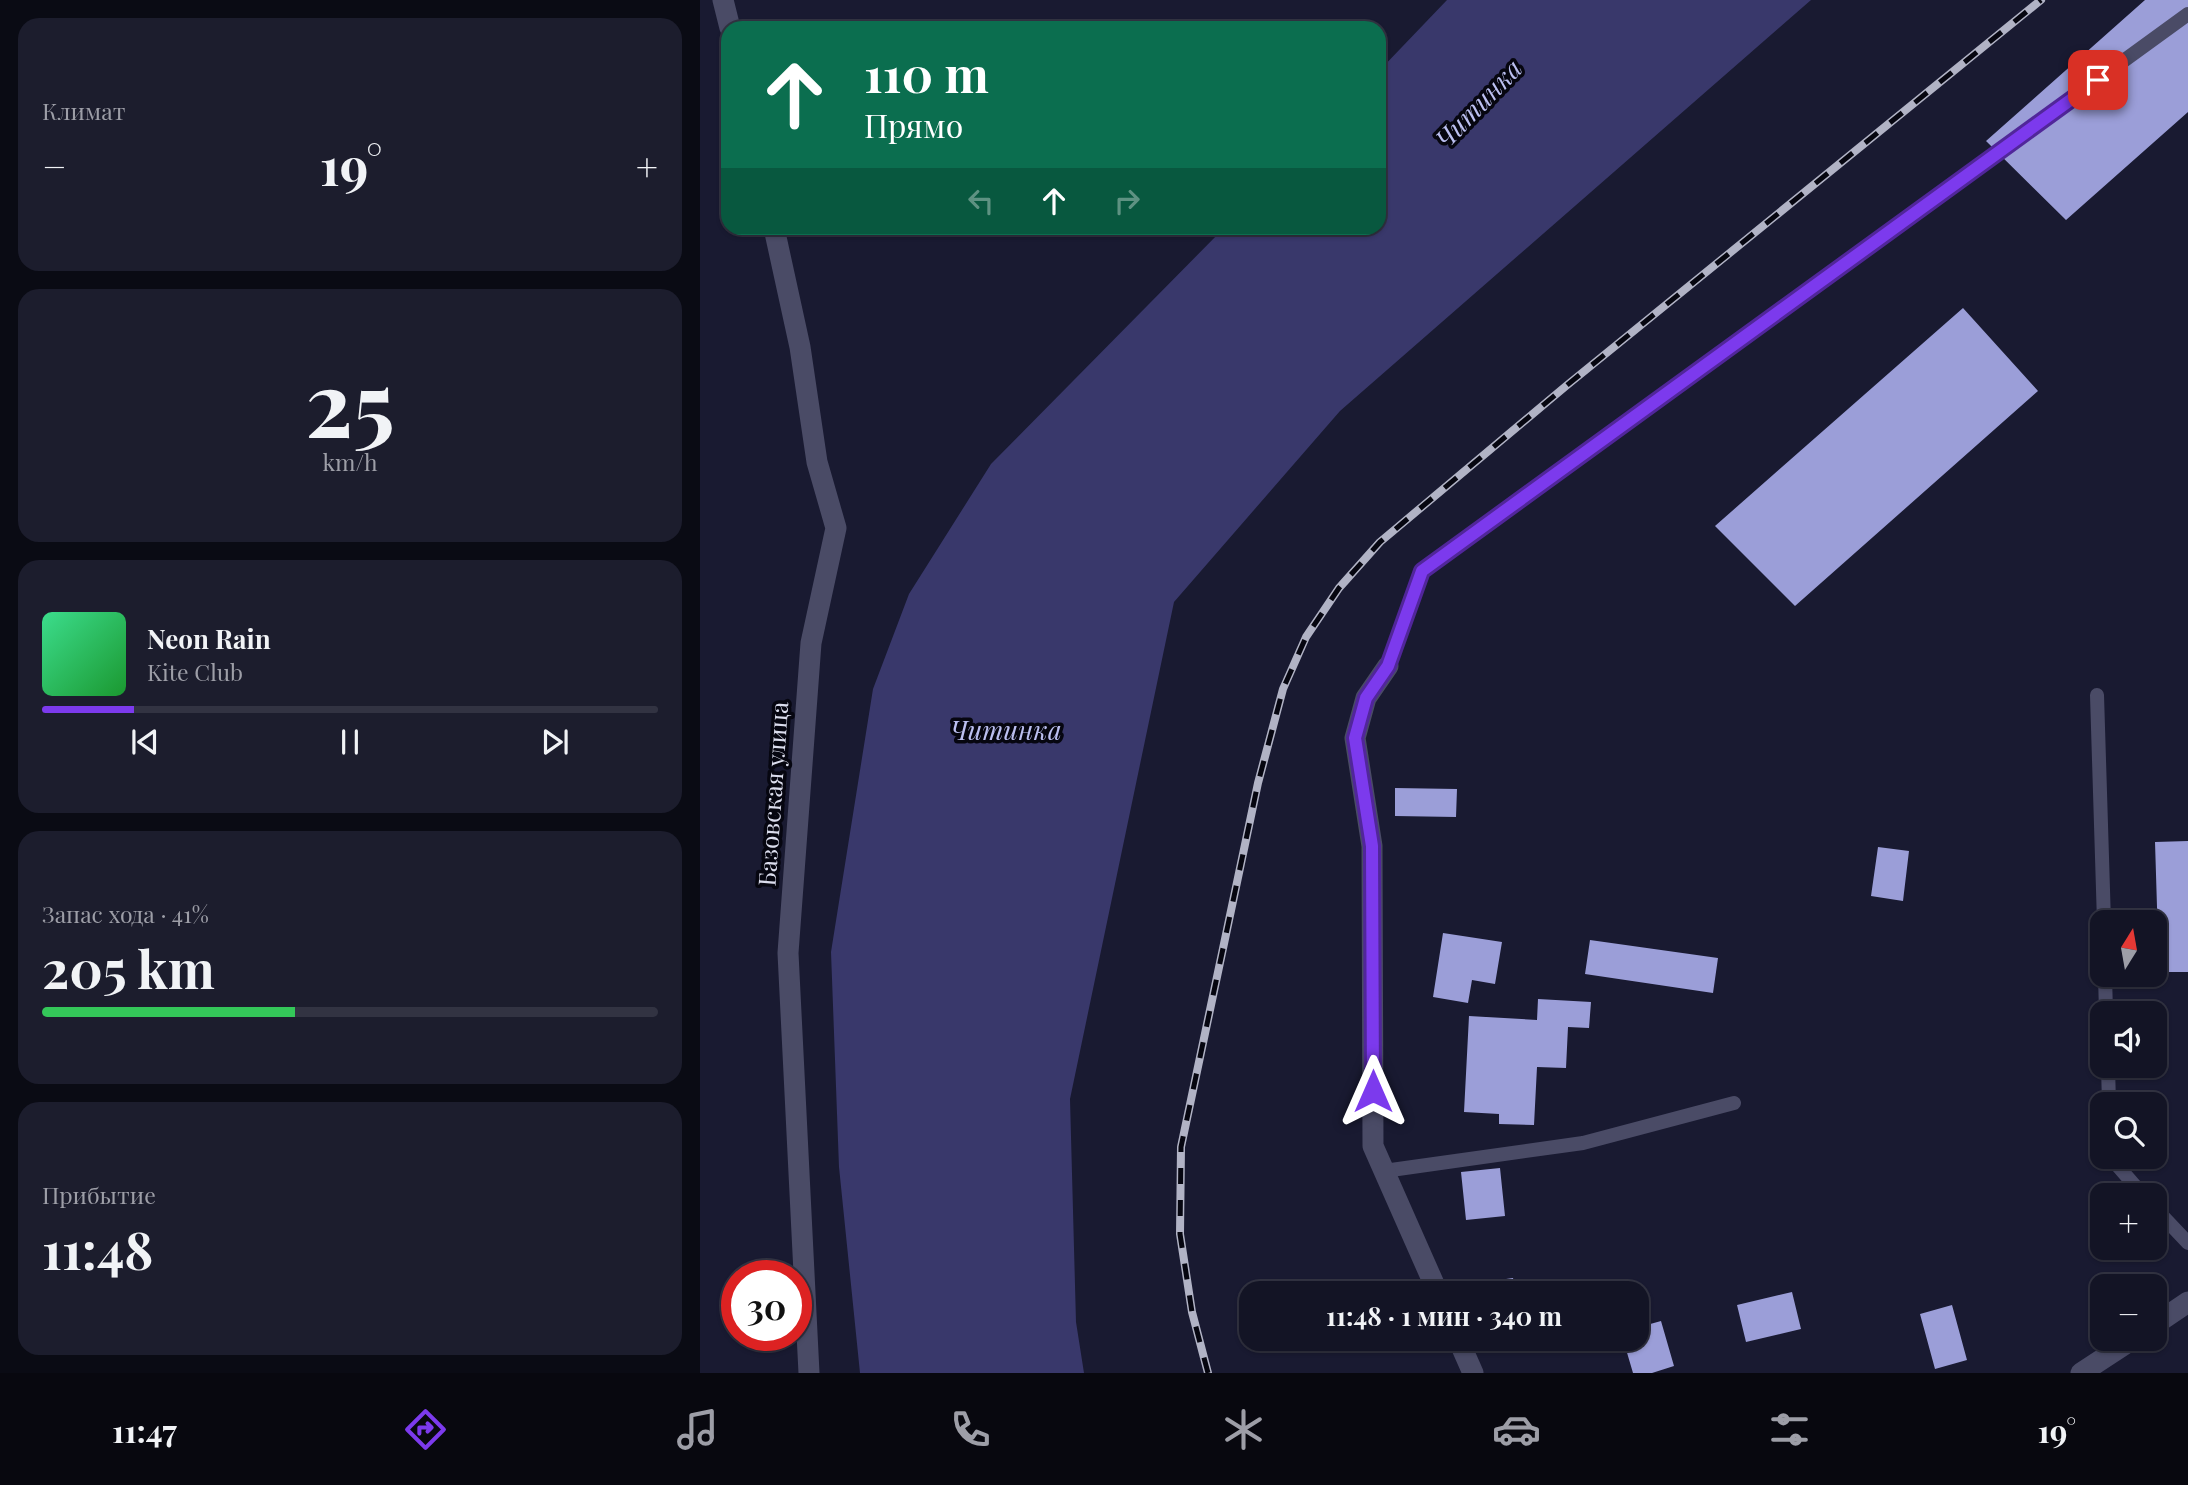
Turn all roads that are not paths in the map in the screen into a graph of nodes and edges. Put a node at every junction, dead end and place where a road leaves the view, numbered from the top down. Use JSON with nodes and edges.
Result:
{"nodes":[{"id":1,"x":723,"y":0,"type":"edge"},
{"id":2,"x":2188,"y":14,"type":"edge"},
{"id":3,"x":728,"y":21,"type":"edge"},
{"id":4,"x":776,"y":235,"type":"edge"},
{"id":5,"x":1388,"y":666,"type":"joint"},
{"id":6,"x":2097,"y":695,"type":"dead end"},
{"id":7,"x":2104,"y":910,"type":"edge"},
{"id":8,"x":1734,"y":1103,"type":"dead end"},
{"id":9,"x":2120,"y":1169,"type":"edge"},
{"id":10,"x":1384,"y":1171,"type":"junction"},
{"id":11,"x":2133,"y":1183,"type":"edge"},
{"id":12,"x":2167,"y":1221,"type":"edge"},
{"id":13,"x":2188,"y":1243,"type":"edge"},
{"id":14,"x":1433,"y":1281,"type":"edge"},
{"id":15,"x":2188,"y":1302,"type":"edge"},
{"id":16,"x":2167,"y":1316,"type":"edge"},
{"id":17,"x":1463,"y":1351,"type":"edge"},
{"id":18,"x":2115,"y":1351,"type":"edge"},
{"id":19,"x":809,"y":1373,"type":"edge"},
{"id":20,"x":1473,"y":1373,"type":"edge"},
{"id":21,"x":2081,"y":1373,"type":"edge"}],
"edges":[{"from":1,"to":3,"type":"street"},
{"from":2,"to":5,"type":"lane"},
{"from":4,"to":19,"type":"street","name":"Базовская улица"},
{"from":5,"to":10,"type":"street"},
{"from":6,"to":7,"type":"lane"},
{"from":8,"to":10,"type":"lane"},
{"from":9,"to":11,"type":"lane"},
{"from":10,"to":14,"type":"street"},
{"from":12,"to":13,"type":"lane"},
{"from":15,"to":16,"type":"street"},
{"from":17,"to":20,"type":"street"},
{"from":18,"to":21,"type":"street"}]}
